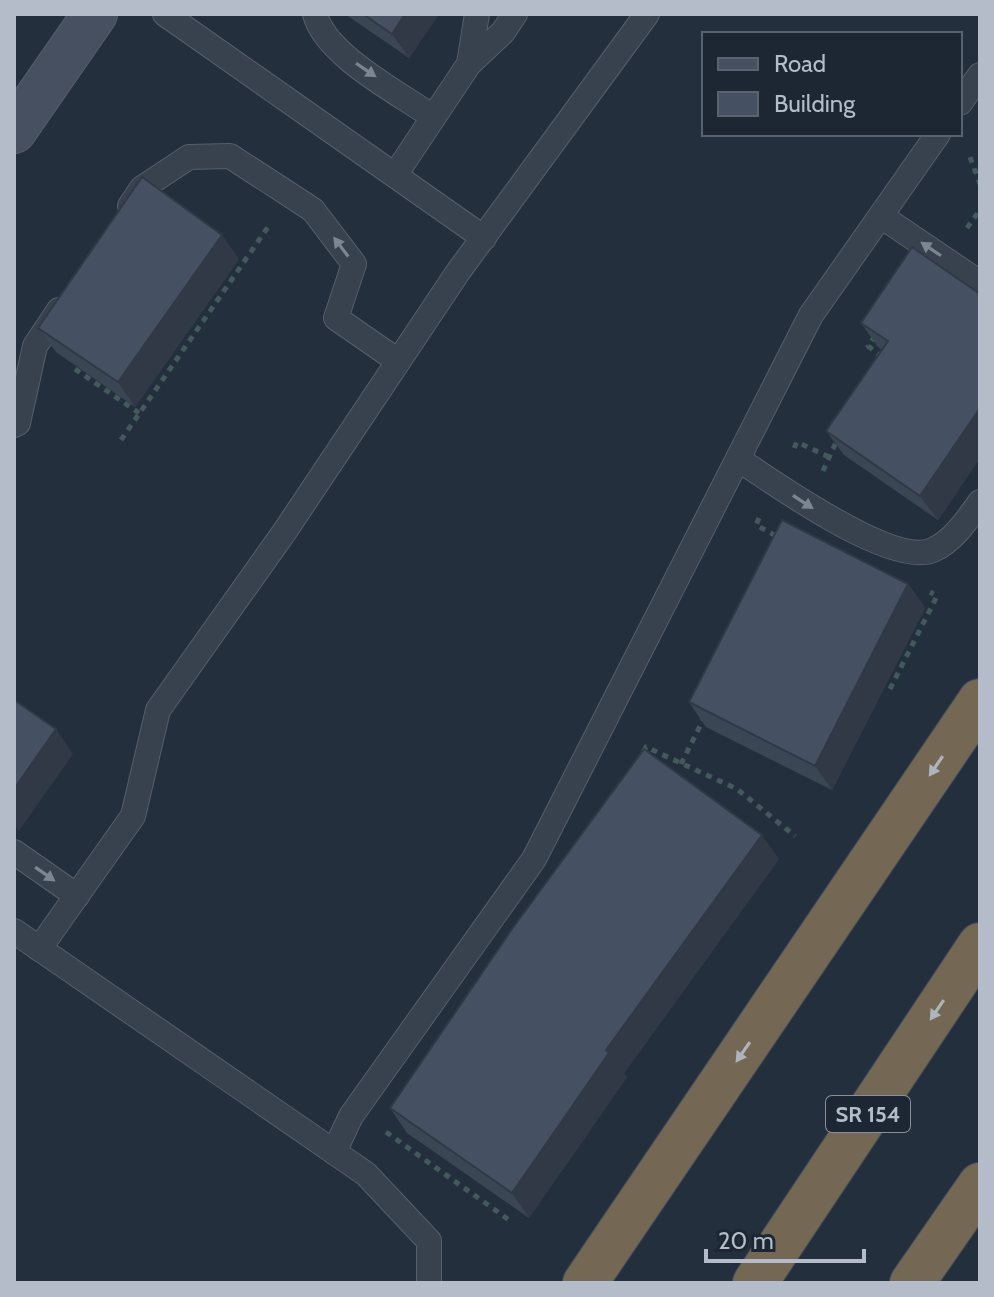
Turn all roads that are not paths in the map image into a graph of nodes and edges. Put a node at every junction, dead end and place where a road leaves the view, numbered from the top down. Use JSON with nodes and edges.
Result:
{"nodes":[{"id":1,"x":95,"y":14,"type":"edge"},
{"id":2,"x":165,"y":14,"type":"edge"},
{"id":3,"x":315,"y":14,"type":"edge"},
{"id":4,"x":477,"y":14,"type":"edge"},
{"id":5,"x":515,"y":14,"type":"edge"},
{"id":6,"x":647,"y":14,"type":"edge"},
{"id":7,"x":469,"y":64,"type":"junction"},
{"id":8,"x":980,"y":75,"type":"edge"},
{"id":9,"x":962,"y":100,"type":"edge"},
{"id":10,"x":433,"y":117,"type":"junction"},
{"id":11,"x":14,"y":131,"type":"edge"},
{"id":12,"x":937,"y":136,"type":"edge"},
{"id":13,"x":395,"y":175,"type":"junction"},
{"id":14,"x":881,"y":216,"type":"junction"},
{"id":15,"x":115,"y":227,"type":"edge"},
{"id":16,"x":484,"y":238,"type":"junction"},
{"id":17,"x":980,"y":283,"type":"edge"},
{"id":18,"x":71,"y":293,"type":"edge"},
{"id":19,"x":398,"y":361,"type":"junction"},
{"id":20,"x":16,"y":424,"type":"edge"},
{"id":21,"x":738,"y":459,"type":"junction"},
{"id":22,"x":980,"y":502,"type":"edge"},
{"id":23,"x":980,"y":701,"type":"edge"},
{"id":24,"x":14,"y":852,"type":"edge"},
{"id":25,"x":77,"y":896,"type":"junction"},
{"id":26,"x":14,"y":931,"type":"edge"},
{"id":27,"x":980,"y":945,"type":"edge"},
{"id":28,"x":39,"y":949,"type":"junction"},
{"id":29,"x":334,"y":1152,"type":"junction"},
{"id":30,"x":980,"y":1185,"type":"edge"},
{"id":31,"x":429,"y":1283,"type":"edge"},
{"id":32,"x":585,"y":1283,"type":"edge"},
{"id":33,"x":755,"y":1283,"type":"edge"},
{"id":34,"x":912,"y":1283,"type":"edge"}],
"edges":[{"from":1,"to":11,"type":"main road"},
{"from":2,"to":13,"type":"lane"},
{"from":3,"to":10,"type":"lane","one_way":true},
{"from":4,"to":7,"type":"lane"},
{"from":5,"to":7,"type":"lane"},
{"from":6,"to":16,"type":"lane"},
{"from":7,"to":10,"type":"lane"},
{"from":8,"to":9,"type":"lane"},
{"from":10,"to":13,"type":"lane"},
{"from":12,"to":14,"type":"lane"},
{"from":13,"to":16,"type":"lane"},
{"from":17,"to":14,"type":"lane","one_way":true},
{"from":14,"to":21,"type":"lane"},
{"from":19,"to":15,"type":"lane","one_way":true},
{"from":16,"to":19,"type":"lane"},
{"from":18,"to":20,"type":"lane"},
{"from":19,"to":25,"type":"lane"},
{"from":21,"to":22,"type":"lane","one_way":true},
{"from":21,"to":29,"type":"lane"},
{"from":23,"to":32,"type":"highway","one_way":true},
{"from":24,"to":25,"type":"lane","one_way":true},
{"from":25,"to":28,"type":"lane"},
{"from":26,"to":28,"type":"lane"},
{"from":27,"to":33,"type":"highway","number":"SR 154","one_way":true},
{"from":28,"to":29,"type":"lane"},
{"from":29,"to":31,"type":"lane"},
{"from":30,"to":34,"type":"highway"}]}
